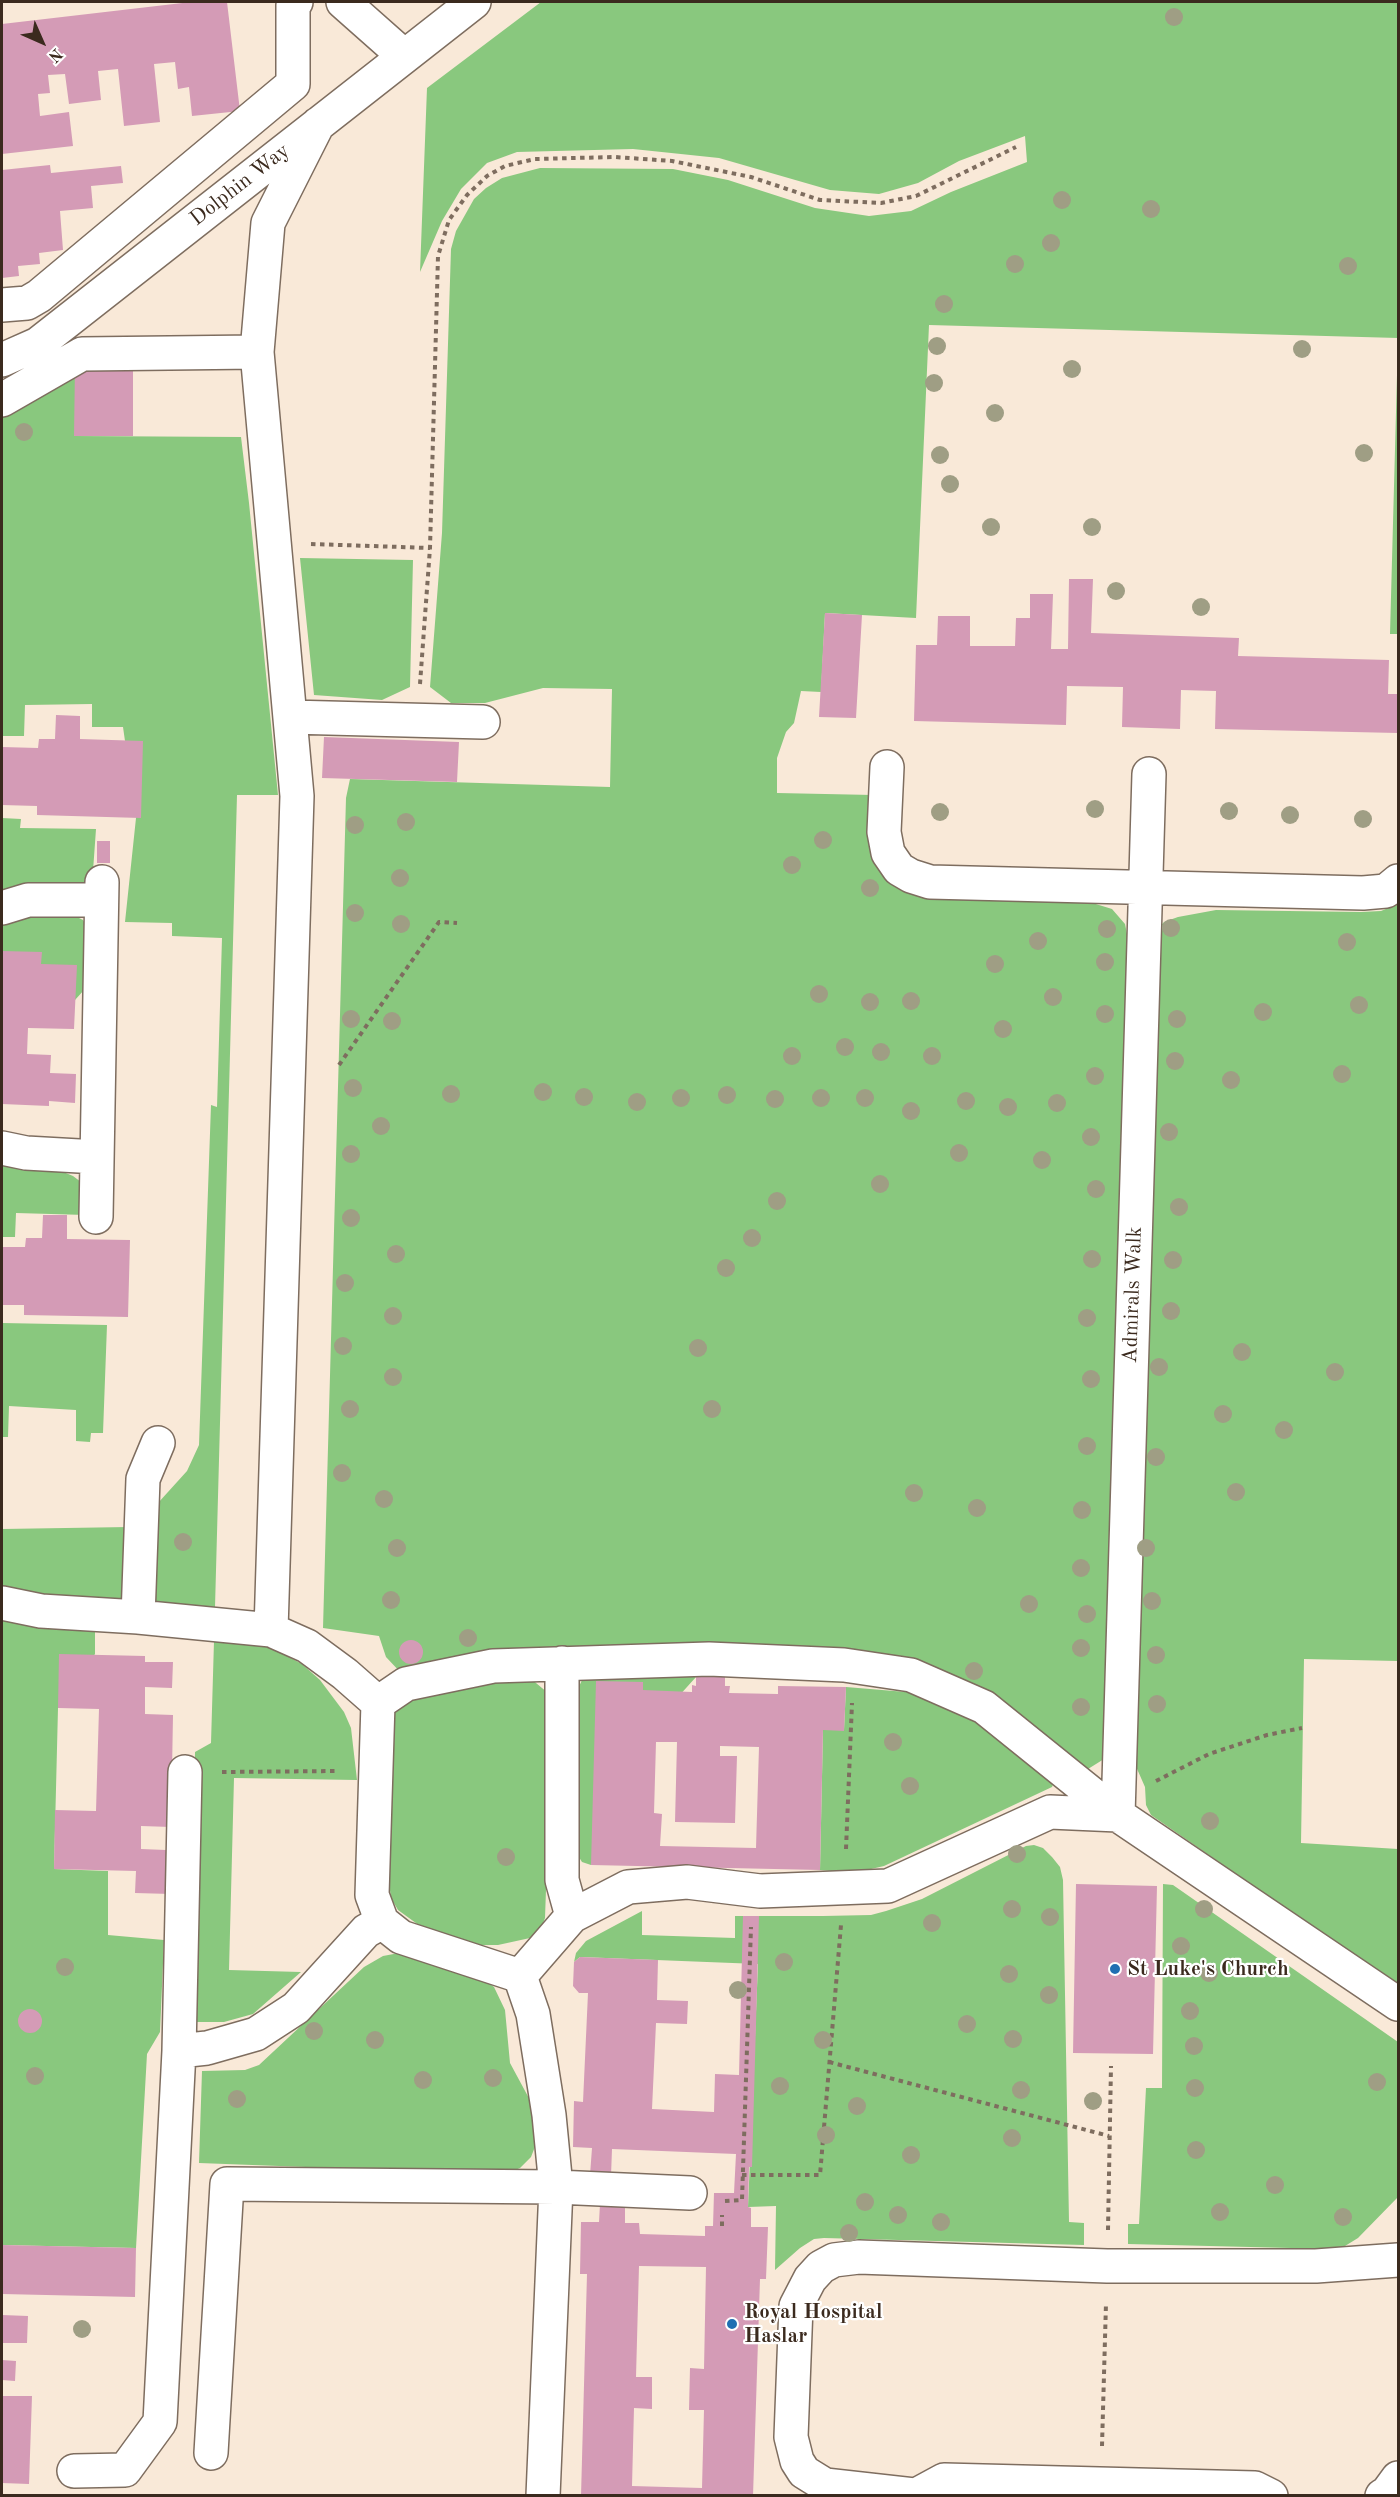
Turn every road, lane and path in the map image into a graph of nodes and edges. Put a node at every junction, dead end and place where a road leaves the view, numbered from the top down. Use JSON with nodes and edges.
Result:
{"nodes":[{"id":1,"x":296,"y":2,"type":"edge"},
{"id":2,"x":343,"y":2,"type":"edge"},
{"id":3,"x":474,"y":2,"type":"edge"},
{"id":4,"x":404,"y":56,"type":"junction"},
{"id":5,"x":318,"y":124,"type":"junction"},
{"id":6,"x":1016,"y":147,"type":"dead end"},
{"id":7,"x":2,"y":305,"type":"edge"},
{"id":8,"x":257,"y":352,"type":"junction"},
{"id":9,"x":2,"y":360,"type":"edge"},
{"id":10,"x":2,"y":400,"type":"edge"},
{"id":11,"x":274,"y":542,"type":"junction"},
{"id":12,"x":430,"y":548,"type":"junction"},
{"id":13,"x":290,"y":717,"type":"junction"},
{"id":14,"x":420,"y":720,"type":"junction"},
{"id":15,"x":483,"y":722,"type":"dead end"},
{"id":16,"x":887,"y":767,"type":"dead end"},
{"id":17,"x":1149,"y":774,"type":"dead end"},
{"id":18,"x":1398,"y":881,"type":"edge"},
{"id":19,"x":1145,"y":886,"type":"junction"},
{"id":20,"x":2,"y":908,"type":"edge"},
{"id":21,"x":457,"y":923,"type":"dead end"},
{"id":22,"x":339,"y":1065,"type":"dead end"},
{"id":23,"x":2,"y":1148,"type":"edge"},
{"id":24,"x":97,"y":1157,"type":"junction"},
{"id":25,"x":96,"y":1217,"type":"dead end"},
{"id":26,"x":158,"y":1443,"type":"dead end"},
{"id":27,"x":2,"y":1603,"type":"edge"},
{"id":28,"x":138,"y":1617,"type":"junction"},
{"id":29,"x":271,"y":1630,"type":"junction"},
{"id":30,"x":562,"y":1663,"type":"junction"},
{"id":31,"x":853,"y":1667,"type":"junction"},
{"id":32,"x":378,"y":1703,"type":"junction"},
{"id":33,"x":1302,"y":1728,"type":"dead end"},
{"id":34,"x":375,"y":1770,"type":"junction"},
{"id":35,"x":185,"y":1772,"type":"joint"},
{"id":36,"x":1118,"y":1815,"type":"junction"},
{"id":37,"x":844,"y":1888,"type":"junction"},
{"id":38,"x":760,"y":1891,"type":"junction"},
{"id":39,"x":572,"y":1916,"type":"junction"},
{"id":40,"x":382,"y":1922,"type":"junction"},
{"id":41,"x":520,"y":1976,"type":"junction"},
{"id":42,"x":1398,"y":2004,"type":"edge"},
{"id":43,"x":179,"y":2051,"type":"junction"},
{"id":44,"x":829,"y":2062,"type":"junction"},
{"id":45,"x":1109,"y":2136,"type":"dead end"},
{"id":46,"x":742,"y":2175,"type":"junction"},
{"id":47,"x":556,"y":2187,"type":"junction"},
{"id":48,"x":690,"y":2193,"type":"dead end"},
{"id":49,"x":722,"y":2226,"type":"dead end"},
{"id":50,"x":1398,"y":2260,"type":"edge"},
{"id":51,"x":211,"y":2453,"type":"dead end"},
{"id":52,"x":74,"y":2471,"type":"dead end"},
{"id":53,"x":1398,"y":2478,"type":"edge"},
{"id":54,"x":921,"y":2494,"type":"edge"},
{"id":55,"x":543,"y":2496,"type":"edge"},
{"id":56,"x":1271,"y":2496,"type":"edge"},
{"id":57,"x":1382,"y":2496,"type":"edge"}],
"edges":[{"from":1,"to":7,"type":"lane"},
{"from":2,"to":4,"type":"lane"},
{"from":3,"to":4,"type":"lane","name":"Dolphin Way"},
{"from":4,"to":5,"type":"lane","name":"Dolphin Way"},
{"from":5,"to":8,"type":"lane"},
{"from":5,"to":9,"type":"lane","name":"Dolphin Way"},
{"from":6,"to":12,"type":"path"},
{"from":8,"to":10,"type":"lane"},
{"from":8,"to":11,"type":"lane"},
{"from":11,"to":12,"type":"path"},
{"from":11,"to":13,"type":"lane"},
{"from":12,"to":14,"type":"path"},
{"from":13,"to":14,"type":"lane"},
{"from":13,"to":29,"type":"lane"},
{"from":14,"to":15,"type":"lane"},
{"from":16,"to":19,"type":"lane"},
{"from":17,"to":19,"type":"lane","name":"Admirals Walk"},
{"from":18,"to":19,"type":"lane"},
{"from":19,"to":36,"type":"lane","name":"Admirals Walk"},
{"from":20,"to":24,"type":"lane"},
{"from":21,"to":22,"type":"path"},
{"from":23,"to":24,"type":"lane"},
{"from":24,"to":25,"type":"lane"},
{"from":26,"to":28,"type":"lane"},
{"from":27,"to":28,"type":"lane"},
{"from":28,"to":29,"type":"lane"},
{"from":29,"to":32,"type":"lane"},
{"from":30,"to":31,"type":"lane"},
{"from":30,"to":32,"type":"lane"},
{"from":30,"to":39,"type":"lane"},
{"from":31,"to":36,"type":"lane"},
{"from":31,"to":37,"type":"path"},
{"from":32,"to":34,"type":"lane"},
{"from":33,"to":36,"type":"path"},
{"from":34,"to":35,"type":"path"},
{"from":34,"to":40,"type":"lane"},
{"from":35,"to":43,"type":"lane"},
{"from":36,"to":37,"type":"lane"},
{"from":36,"to":42,"type":"lane"},
{"from":37,"to":38,"type":"lane"},
{"from":37,"to":44,"type":"path"},
{"from":38,"to":39,"type":"lane"},
{"from":38,"to":46,"type":"path"},
{"from":39,"to":41,"type":"lane"},
{"from":40,"to":41,"type":"lane"},
{"from":40,"to":43,"type":"lane"},
{"from":41,"to":47,"type":"lane"},
{"from":43,"to":52,"type":"lane"},
{"from":44,"to":45,"type":"path"},
{"from":44,"to":46,"type":"path"},
{"from":46,"to":49,"type":"path"},
{"from":47,"to":48,"type":"lane"},
{"from":47,"to":51,"type":"lane"},
{"from":47,"to":55,"type":"lane"},
{"from":50,"to":54,"type":"lane"},
{"from":53,"to":57,"type":"lane"},
{"from":54,"to":56,"type":"lane"}]}
